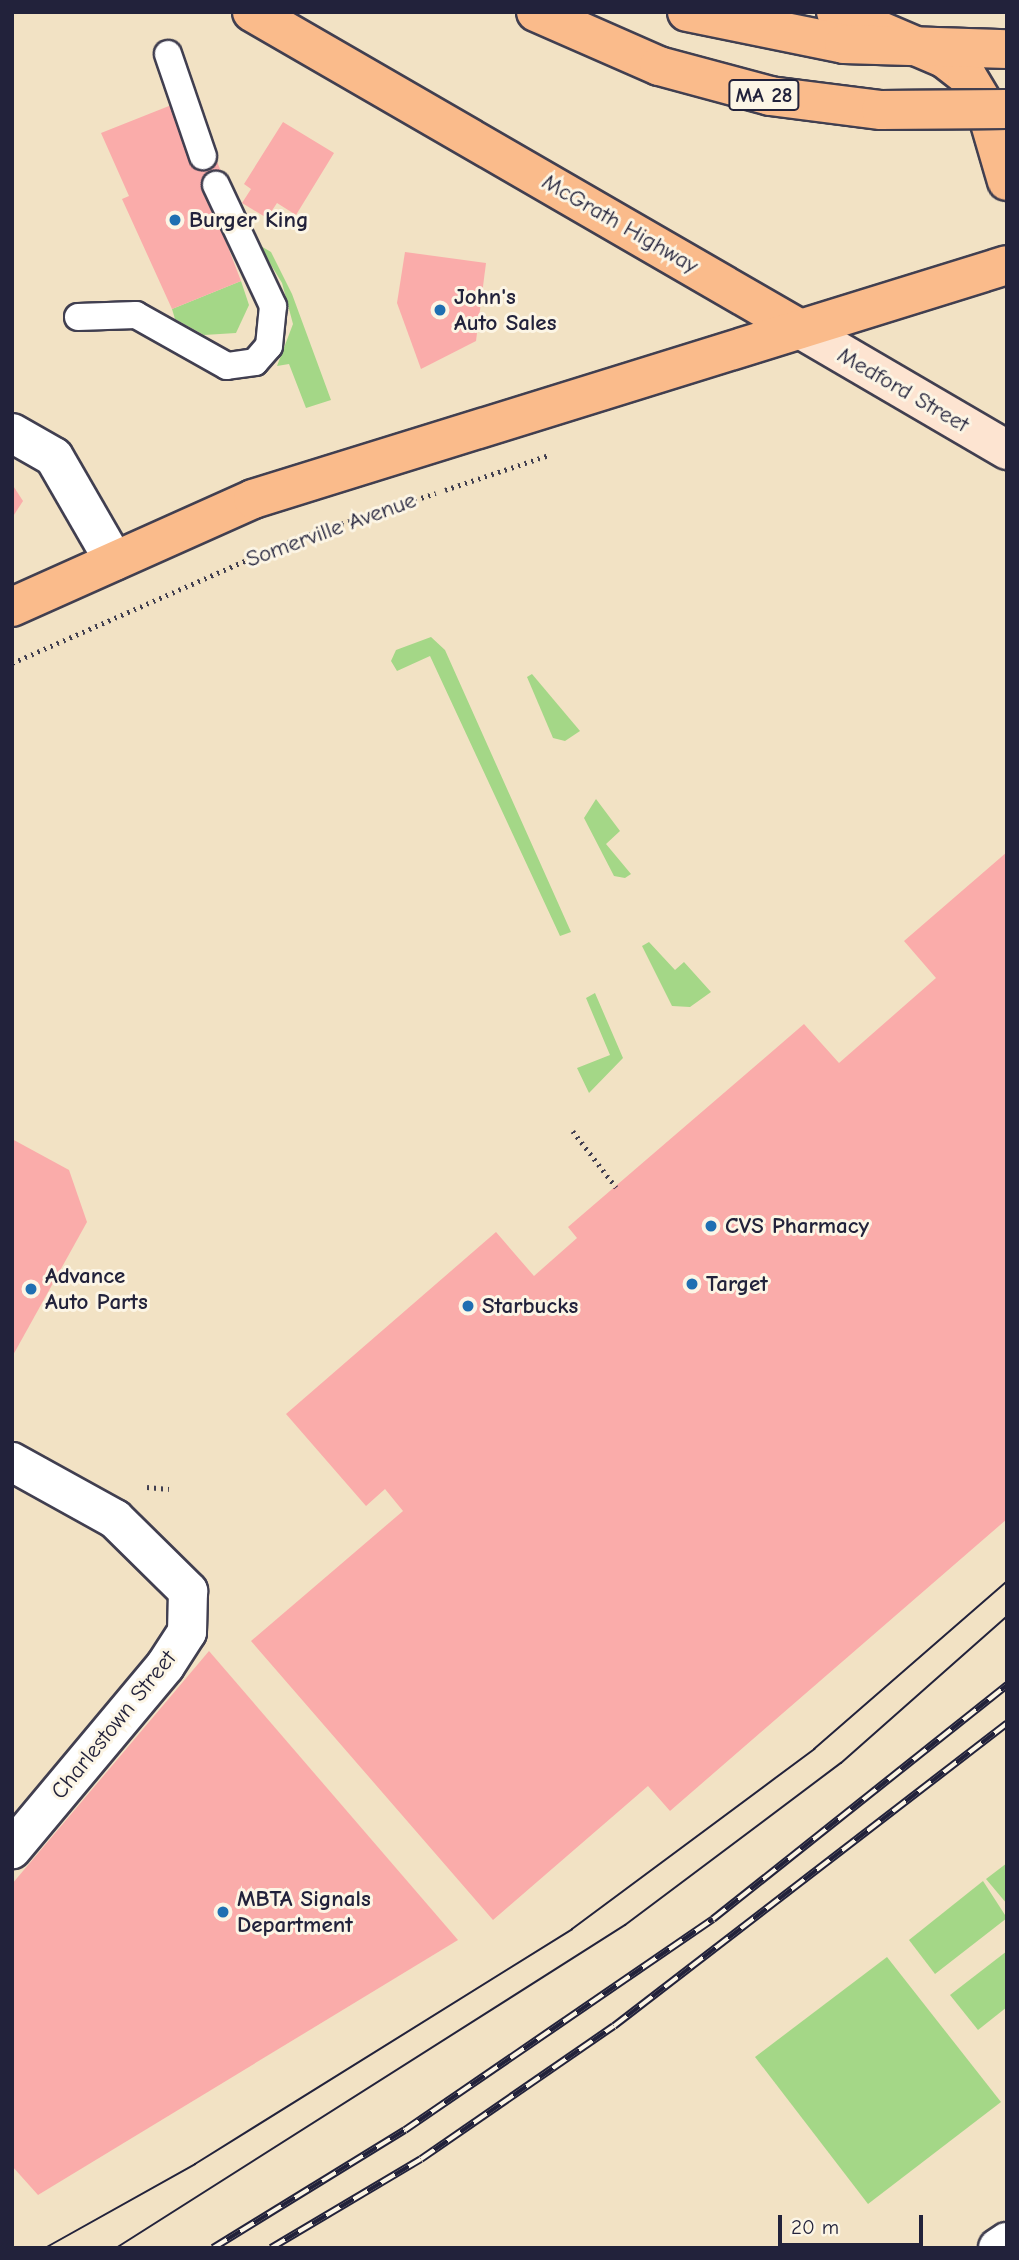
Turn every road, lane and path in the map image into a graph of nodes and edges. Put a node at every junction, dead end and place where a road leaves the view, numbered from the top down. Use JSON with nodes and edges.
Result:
{"nodes":[{"id":1,"x":252,"y":12,"type":"edge"},
{"id":2,"x":536,"y":12,"type":"edge"},
{"id":3,"x":687,"y":12,"type":"edge"},
{"id":4,"x":836,"y":12,"type":"edge"},
{"id":5,"x":914,"y":49,"type":"junction"},
{"id":6,"x":1007,"y":49,"type":"edge"},
{"id":7,"x":168,"y":54,"type":"dead end"},
{"id":8,"x":1007,"y":109,"type":"edge"},
{"id":9,"x":203,"y":156,"type":"dead end"},
{"id":10,"x":1007,"y":181,"type":"edge"},
{"id":11,"x":216,"y":185,"type":"dead end"},
{"id":12,"x":1007,"y":265,"type":"edge"},
{"id":13,"x":78,"y":317,"type":"dead end"},
{"id":14,"x":800,"y":329,"type":"junction"},
{"id":15,"x":12,"y":433,"type":"edge"},
{"id":16,"x":1007,"y":450,"type":"edge"},
{"id":17,"x":552,"y":452,"type":"dead end"},
{"id":18,"x":114,"y":561,"type":"junction"},
{"id":19,"x":12,"y":607,"type":"edge"},
{"id":20,"x":12,"y":663,"type":"edge"},
{"id":21,"x":573,"y":1131,"type":"dead end"},
{"id":22,"x":616,"y":1187,"type":"dead end"},
{"id":23,"x":12,"y":1462,"type":"edge"},
{"id":24,"x":12,"y":1849,"type":"edge"},
{"id":25,"x":1007,"y":2242,"type":"edge"},
{"id":26,"x":998,"y":2248,"type":"edge"}],
"edges":[{"from":1,"to":14,"type":"main road","name":"McGrath Highway"},
{"from":2,"to":8,"type":"main road","number":"MA 28","bridge":true},
{"from":3,"to":5,"type":"main road"},
{"from":4,"to":5,"type":"main road"},
{"from":5,"to":6,"type":"main road"},
{"from":5,"to":10,"type":"main road"},
{"from":7,"to":9,"type":"lane"},
{"from":11,"to":13,"type":"lane"},
{"from":12,"to":14,"type":"main road"},
{"from":14,"to":16,"type":"main road","name":"Medford Street"},
{"from":14,"to":18,"type":"main road"},
{"from":15,"to":18,"type":"street"},
{"from":17,"to":20,"type":"path","name":"Somerville Avenue"},
{"from":18,"to":19,"type":"main road"},
{"from":21,"to":22,"type":"path"},
{"from":23,"to":24,"type":"street","name":"Charlestown Street"},
{"from":25,"to":26,"type":"street"}]}
